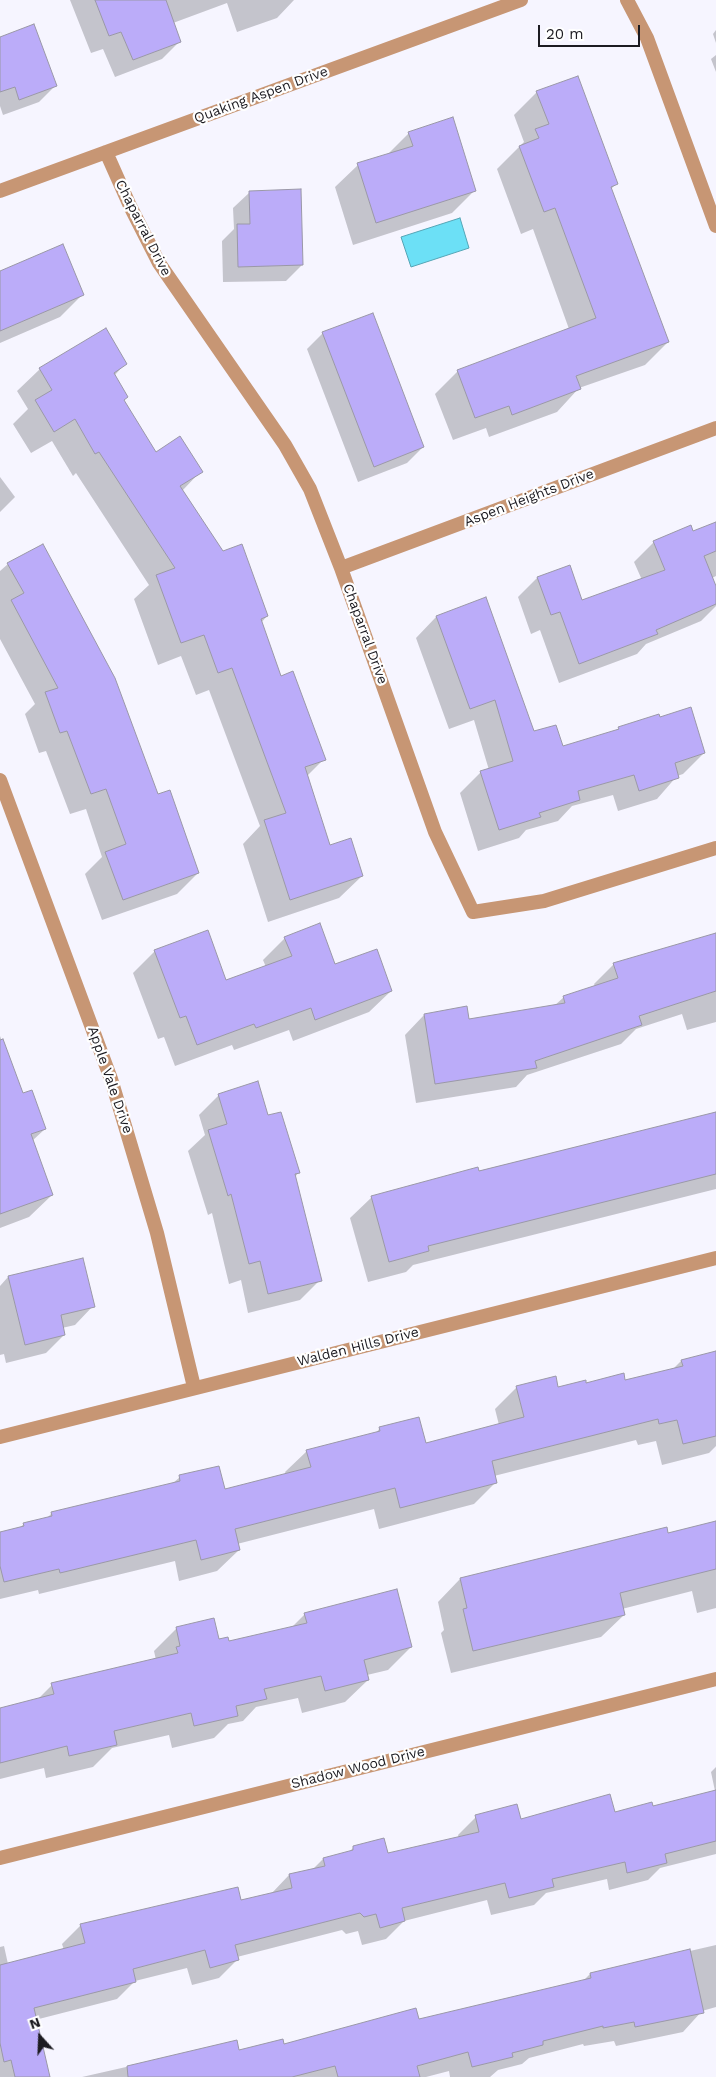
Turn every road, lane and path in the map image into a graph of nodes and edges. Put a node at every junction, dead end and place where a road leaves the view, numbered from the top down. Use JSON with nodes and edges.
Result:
{"nodes":[{"id":1,"x":521,"y":0,"type":"edge"},
{"id":2,"x":627,"y":0,"type":"edge"},
{"id":3,"x":106,"y":152,"type":"junction"},
{"id":4,"x":0,"y":191,"type":"edge"},
{"id":5,"x":716,"y":226,"type":"edge"},
{"id":6,"x":716,"y":428,"type":"edge"},
{"id":7,"x":341,"y":568,"type":"junction"},
{"id":8,"x":0,"y":780,"type":"edge"},
{"id":9,"x":716,"y":848,"type":"edge"},
{"id":10,"x":716,"y":1258,"type":"edge"},
{"id":11,"x":194,"y":1388,"type":"junction"},
{"id":12,"x":0,"y":1437,"type":"edge"},
{"id":13,"x":716,"y":1679,"type":"edge"},
{"id":14,"x":0,"y":1858,"type":"edge"}],
"edges":[{"from":1,"to":3,"type":"street","name":"Quaking Aspen Drive"},
{"from":2,"to":5,"type":"street"},
{"from":3,"to":4,"type":"street","name":"Quaking Aspen Drive"},
{"from":3,"to":7,"type":"street","name":"Chaparral Drive"},
{"from":6,"to":7,"type":"street","name":"Aspen Heights Drive"},
{"from":7,"to":9,"type":"street","name":"Chaparral Drive"},
{"from":8,"to":11,"type":"street","name":"Apple Vale Drive"},
{"from":10,"to":11,"type":"street","name":"Walden Hills Drive"},
{"from":11,"to":12,"type":"street","name":"Walden Hills Drive"},
{"from":13,"to":14,"type":"street","name":"Shadow Wood Drive"}]}
